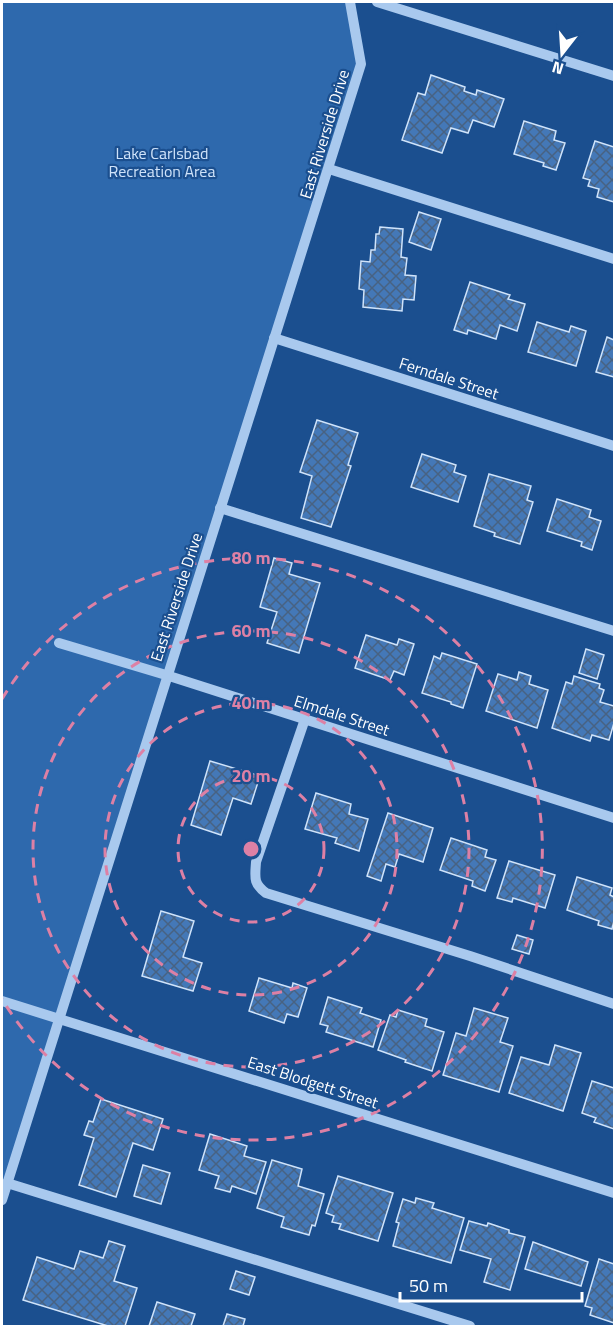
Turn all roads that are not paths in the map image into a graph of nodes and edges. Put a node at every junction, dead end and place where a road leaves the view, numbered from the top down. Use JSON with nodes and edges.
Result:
{"nodes":[{"id":1,"x":350,"y":2,"type":"edge"},
{"id":2,"x":377,"y":2,"type":"edge"},
{"id":3,"x":615,"y":76,"type":"edge"},
{"id":4,"x":329,"y":169,"type":"junction"},
{"id":5,"x":615,"y":259,"type":"edge"},
{"id":6,"x":274,"y":338,"type":"junction"},
{"id":7,"x":615,"y":446,"type":"edge"},
{"id":8,"x":220,"y":508,"type":"junction"},
{"id":9,"x":615,"y":631,"type":"edge"},
{"id":10,"x":59,"y":643,"type":"dead end"},
{"id":11,"x":166,"y":675,"type":"junction"},
{"id":12,"x":305,"y":719,"type":"junction"},
{"id":13,"x":615,"y":818,"type":"edge"},
{"id":14,"x":2,"y":1001,"type":"edge"},
{"id":15,"x":615,"y":1004,"type":"edge"},
{"id":16,"x":58,"y":1017,"type":"junction"},
{"id":17,"x":7,"y":1183,"type":"junction"},
{"id":18,"x":615,"y":1193,"type":"edge"},
{"id":19,"x":2,"y":1200,"type":"edge"},
{"id":20,"x":470,"y":1326,"type":"edge"}],
"edges":[{"from":1,"to":4,"type":"street","name":"East Riverside Drive"},
{"from":2,"to":3,"type":"street"},
{"from":4,"to":5,"type":"street"},
{"from":4,"to":6,"type":"street","name":"East Riverside Drive"},
{"from":6,"to":7,"type":"street","name":"Ferndale Street"},
{"from":6,"to":8,"type":"street","name":"East Riverside Drive"},
{"from":8,"to":9,"type":"street"},
{"from":8,"to":11,"type":"street","name":"East Riverside Drive"},
{"from":10,"to":11,"type":"street","name":"Elmdale Street"},
{"from":11,"to":12,"type":"street","name":"Elmdale Street"},
{"from":11,"to":16,"type":"street","name":"East Riverside Drive"},
{"from":12,"to":13,"type":"street","name":"Elmdale Street"},
{"from":12,"to":15,"type":"street"},
{"from":14,"to":16,"type":"street","name":"East Blodgett Street"},
{"from":16,"to":17,"type":"street","name":"East Riverside Drive"},
{"from":16,"to":18,"type":"street","name":"East Blodgett Street"},
{"from":17,"to":19,"type":"street","name":"East Riverside Drive"},
{"from":17,"to":20,"type":"street"}]}
